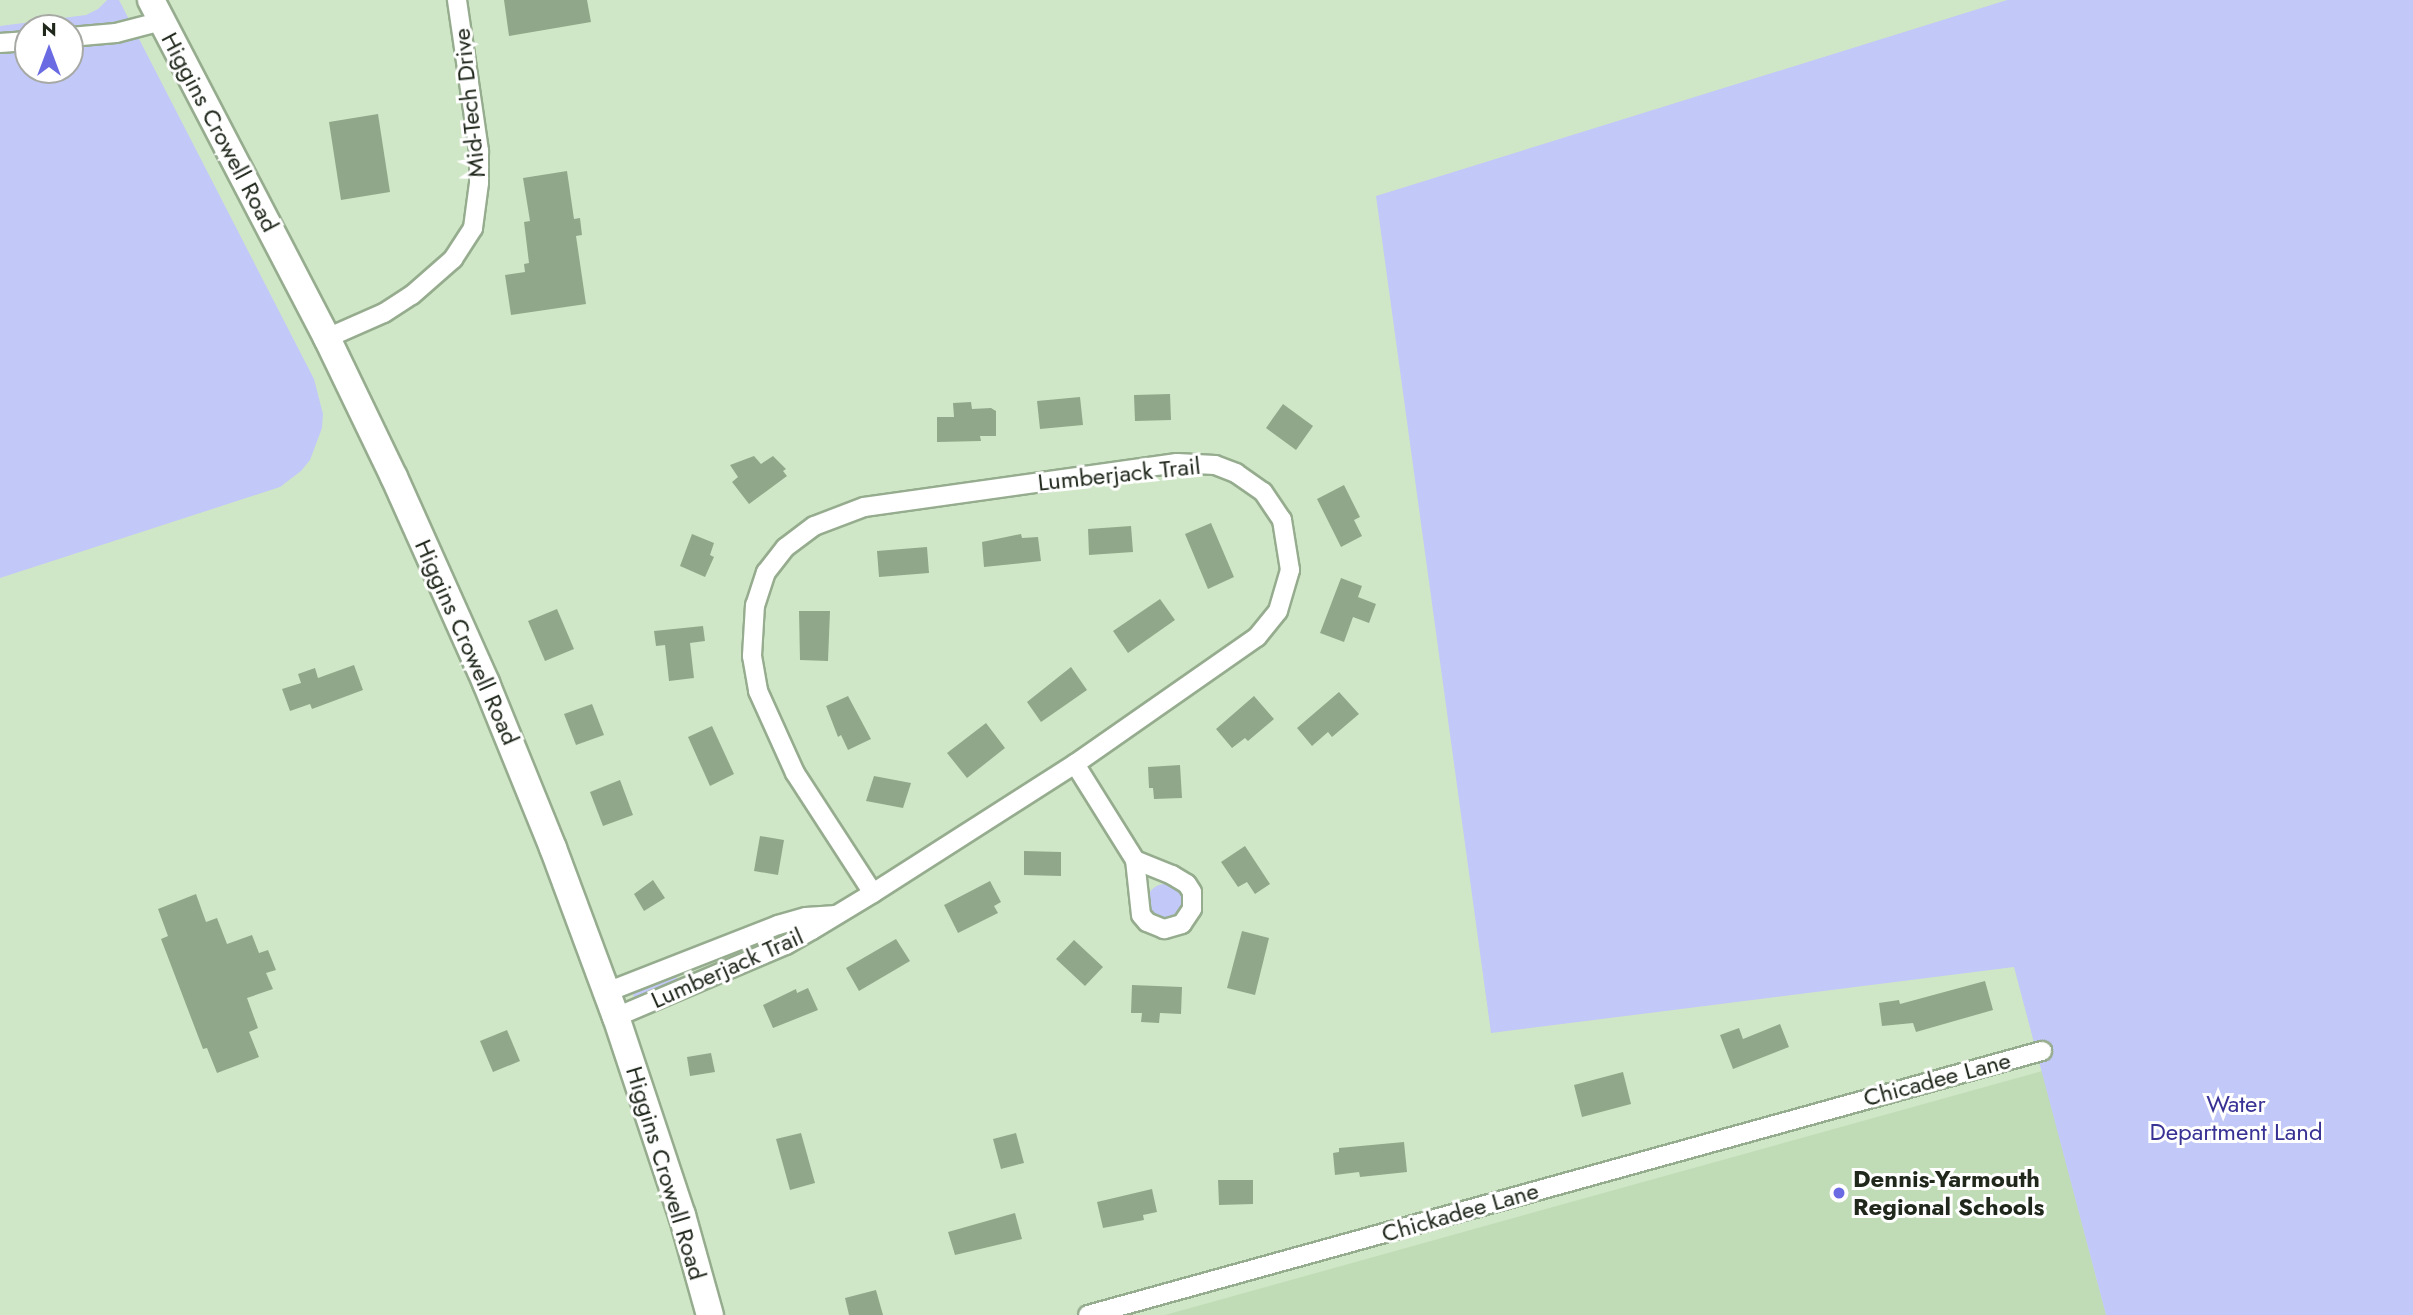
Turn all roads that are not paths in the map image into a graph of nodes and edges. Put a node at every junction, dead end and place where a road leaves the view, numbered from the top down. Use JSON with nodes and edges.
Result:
{"nodes":[{"id":1,"x":457,"y":0,"type":"edge"},
{"id":2,"x":157,"y":10,"type":"edge"},
{"id":3,"x":84,"y":36,"type":"edge"},
{"id":4,"x":327,"y":338,"type":"junction"},
{"id":5,"x":1075,"y":764,"type":"junction"},
{"id":6,"x":1135,"y":860,"type":"dead end"},
{"id":7,"x":873,"y":893,"type":"junction"},
{"id":8,"x":836,"y":915,"type":"junction"},
{"id":9,"x":701,"y":955,"type":"junction"},
{"id":10,"x":710,"y":978,"type":"junction"},
{"id":11,"x":607,"y":992,"type":"junction"},
{"id":12,"x":616,"y":1017,"type":"junction"},
{"id":13,"x":2042,"y":1051,"type":"dead end"},
{"id":14,"x":1832,"y":1108,"type":"joint"},
{"id":15,"x":710,"y":1315,"type":"edge"},
{"id":16,"x":1088,"y":1315,"type":"edge"}],
"edges":[{"from":1,"to":4,"type":"street","name":"Mid-Tech Drive"},
{"from":2,"to":3,"type":"street"},
{"from":2,"to":4,"type":"main road","name":"Higgins Crowell Road"},
{"from":4,"to":11,"type":"main road","name":"Higgins Crowell Road"},
{"from":5,"to":6,"type":"street"},
{"from":5,"to":7,"type":"street","name":"Lumberjack Trail"},
{"from":5,"to":7,"type":"street","name":"Lumberjack Trail"},
{"from":7,"to":8,"type":"street","name":"Lumberjack Trail"},
{"from":8,"to":9,"type":"street","name":"Lumberjack Trail"},
{"from":8,"to":10,"type":"street","name":"Lumberjack Trail"},
{"from":9,"to":10,"type":"street"},
{"from":9,"to":11,"type":"street","name":"Lumberjack Trail"},
{"from":10,"to":12,"type":"street","name":"Lumberjack Trail"},
{"from":11,"to":12,"type":"main road","name":"Higgins Crowell Road"},
{"from":12,"to":15,"type":"main road","name":"Higgins Crowell Road"},
{"from":13,"to":14,"type":"street","name":"Chicadee Lane"},
{"from":14,"to":16,"type":"street","name":"Chickadee Lane"}]}
